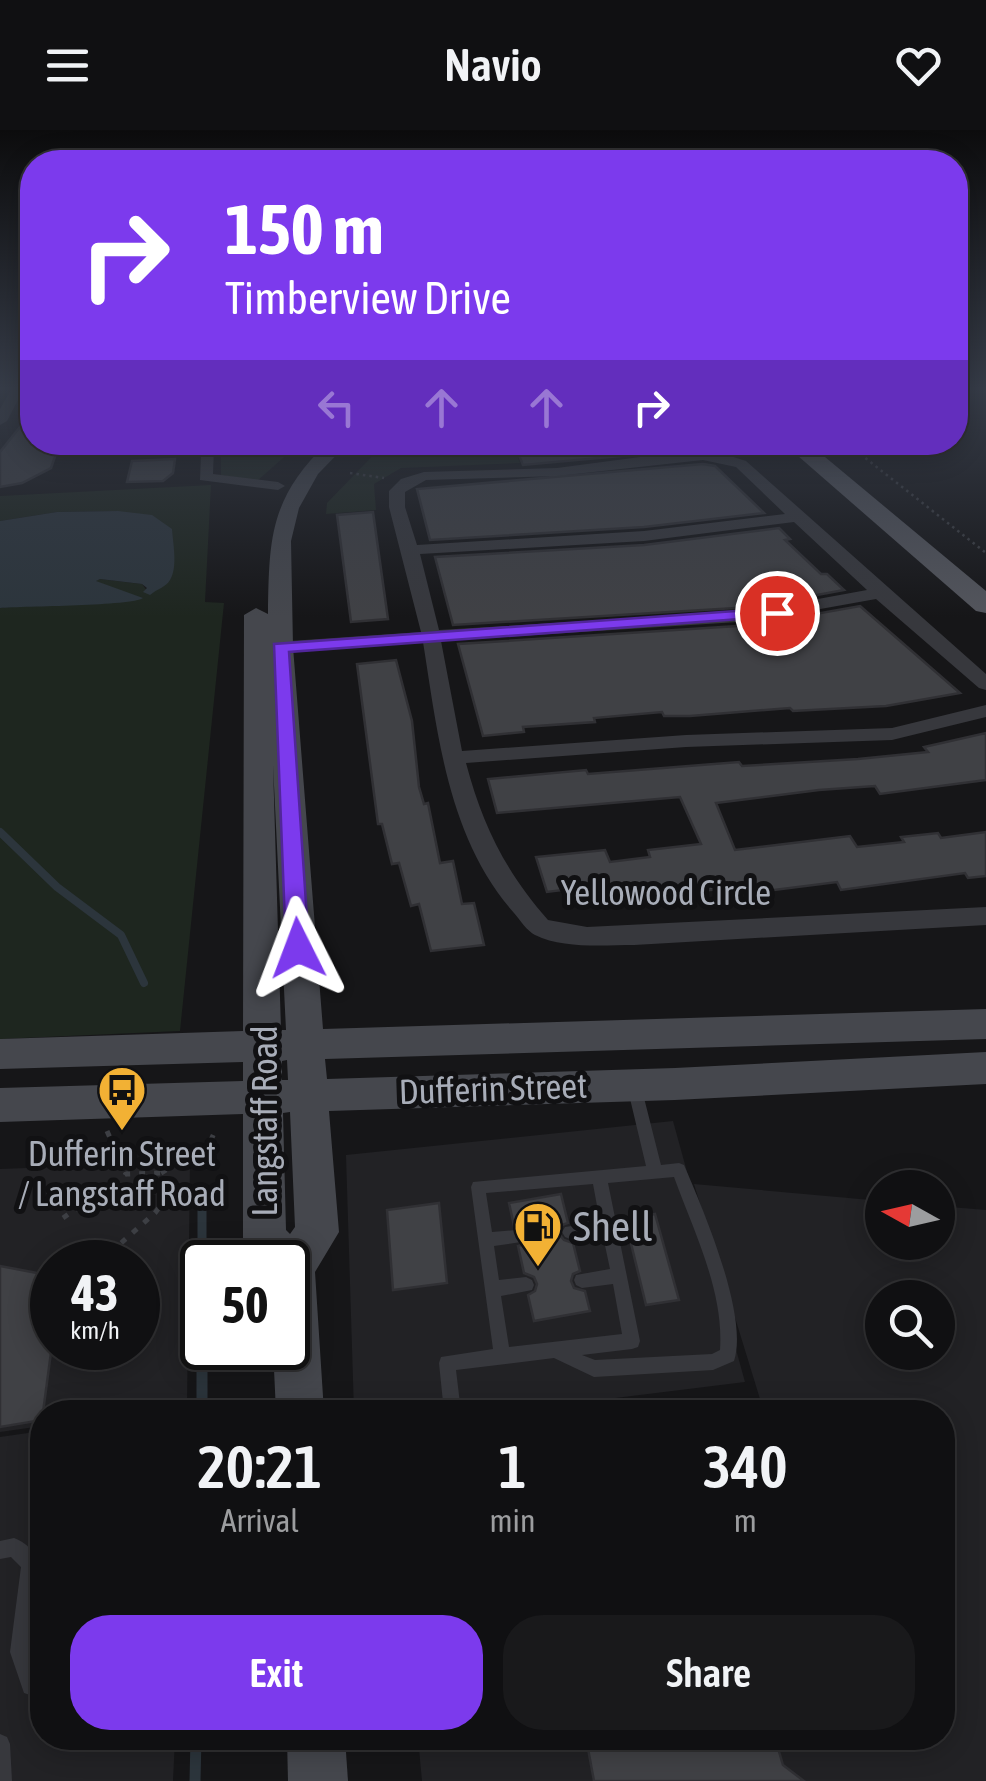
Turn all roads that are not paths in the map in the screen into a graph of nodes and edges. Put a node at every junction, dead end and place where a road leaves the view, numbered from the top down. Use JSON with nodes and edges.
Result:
{"nodes":[{"id":1,"x":207,"y":463,"type":"edge"},
{"id":2,"x":295,"y":463,"type":"edge"},
{"id":3,"x":319,"y":463,"type":"edge"},
{"id":4,"x":632,"y":463,"type":"edge"},
{"id":5,"x":739,"y":463,"type":"edge"},
{"id":6,"x":818,"y":463,"type":"edge"},
{"id":7,"x":851,"y":463,"type":"edge"},
{"id":8,"x":278,"y":486,"type":"junction"},
{"id":9,"x":796,"y":517,"type":"junction"},
{"id":10,"x":411,"y":550,"type":"junction"},
{"id":11,"x":986,"y":574,"type":"edge"},
{"id":12,"x":880,"y":593,"type":"junction"},
{"id":13,"x":986,"y":605,"type":"edge"},
{"id":14,"x":431,"y":636,"type":"junction"},
{"id":15,"x":268,"y":648,"type":"junction"},
{"id":16,"x":986,"y":684,"type":"edge"},
{"id":17,"x":986,"y":712,"type":"edge"},
{"id":18,"x":450,"y":758,"type":"junction"},
{"id":19,"x":986,"y":916,"type":"edge"},
{"id":20,"x":986,"y":1024,"type":"edge"},
{"id":21,"x":303,"y":1044,"type":"junction"},
{"id":22,"x":264,"y":1046,"type":"junction"},
{"id":23,"x":0,"y":1054,"type":"edge"},
{"id":24,"x":986,"y":1068,"type":"edge"},
{"id":25,"x":633,"y":1086,"type":"junction"},
{"id":26,"x":306,"y":1094,"type":"junction"},
{"id":27,"x":261,"y":1096,"type":"junction"},
{"id":28,"x":0,"y":1105,"type":"edge"},
{"id":29,"x":654,"y":1172,"type":"junction"},
{"id":30,"x":599,"y":1176,"type":"junction"},
{"id":31,"x":609,"y":1228,"type":"junction"},
{"id":32,"x":570,"y":1232,"type":"dead end"},
{"id":33,"x":516,"y":1237,"type":"dead end"},
{"id":34,"x":268,"y":1240,"type":"edge"},
{"id":35,"x":485,"y":1240,"type":"junction"},
{"id":36,"x":310,"y":1241,"type":"edge"},
{"id":37,"x":619,"y":1276,"type":"junction"},
{"id":38,"x":582,"y":1280,"type":"dead end"},
{"id":39,"x":526,"y":1285,"type":"dead end"},
{"id":40,"x":492,"y":1289,"type":"junction"},
{"id":41,"x":555,"y":1350,"type":"junction"},
{"id":42,"x":502,"y":1356,"type":"junction"},
{"id":43,"x":298,"y":1370,"type":"edge"},
{"id":44,"x":299,"y":1400,"type":"edge"},
{"id":45,"x":451,"y":1400,"type":"edge"},
{"id":46,"x":0,"y":1550,"type":"edge"},
{"id":47,"x":30,"y":1561,"type":"edge"},
{"id":48,"x":30,"y":1570,"type":"edge"},
{"id":49,"x":30,"y":1683,"type":"edge"},
{"id":50,"x":0,"y":1744,"type":"edge"},
{"id":51,"x":317,"y":1750,"type":"edge"},
{"id":52,"x":0,"y":1781,"type":"edge"},
{"id":53,"x":318,"y":1781,"type":"edge"}],
"edges":[{"from":1,"to":8,"type":"street"},
{"from":2,"to":8,"type":"main road","name":"Langstaff Road"},
{"from":3,"to":15,"type":"main road","name":"Langstaff Road"},
{"from":4,"to":10,"type":"street","name":"Yellowood Circle"},
{"from":5,"to":9,"type":"street","name":"Yellowood Circle"},
{"from":6,"to":13,"type":"main road"},
{"from":7,"to":11,"type":"main road"},
{"from":8,"to":15,"type":"main road","name":"Langstaff Road"},
{"from":9,"to":10,"type":"street"},
{"from":9,"to":12,"type":"street","name":"Yellowood Circle"},
{"from":10,"to":14,"type":"street","name":"Yellowood Circle"},
{"from":12,"to":14,"type":"street"},
{"from":12,"to":16,"type":"street","name":"Yellowood Circle"},
{"from":14,"to":15,"type":"street"},
{"from":14,"to":18,"type":"street","name":"Yellowood Circle"},
{"from":15,"to":21,"type":"main road","name":"Langstaff Road"},
{"from":15,"to":22,"type":"main road","name":"Langstaff Road"},
{"from":17,"to":18,"type":"street"},
{"from":18,"to":19,"type":"street","name":"Yellowood Circle"},
{"from":20,"to":21,"type":"main road","name":"Dufferin Street"},
{"from":21,"to":22,"type":"main road","name":"Dufferin Street"},
{"from":21,"to":26,"type":"main road","name":"Langstaff Road"},
{"from":22,"to":23,"type":"main road","name":"Dufferin Street"},
{"from":22,"to":27,"type":"main road","name":"Langstaff Road"},
{"from":24,"to":25,"type":"main road","name":"Dufferin Street"},
{"from":25,"to":26,"type":"main road","name":"Dufferin Street"},
{"from":25,"to":29,"type":"lane"},
{"from":26,"to":27,"type":"main road","name":"Dufferin Street"},
{"from":26,"to":36,"type":"main road","name":"Langstaff Road"},
{"from":27,"to":28,"type":"main road","name":"Dufferin Street"},
{"from":27,"to":34,"type":"main road","name":"Langstaff Road"},
{"from":29,"to":30,"type":"lane"},
{"from":29,"to":41,"type":"lane"},
{"from":30,"to":31,"type":"lane"},
{"from":30,"to":35,"type":"lane"},
{"from":31,"to":32,"type":"lane"},
{"from":31,"to":37,"type":"lane"},
{"from":33,"to":35,"type":"lane"},
{"from":35,"to":40,"type":"lane"},
{"from":37,"to":38,"type":"lane"},
{"from":37,"to":41,"type":"lane"},
{"from":39,"to":40,"type":"lane"},
{"from":40,"to":42,"type":"lane"},
{"from":41,"to":42,"type":"lane"},
{"from":42,"to":45,"type":"lane"},
{"from":43,"to":44,"type":"main road","name":"Langstaff Road"},
{"from":46,"to":47,"type":"lane"},
{"from":48,"to":49,"type":"lane"},
{"from":50,"to":52,"type":"lane"},
{"from":51,"to":53,"type":"main road"}]}
